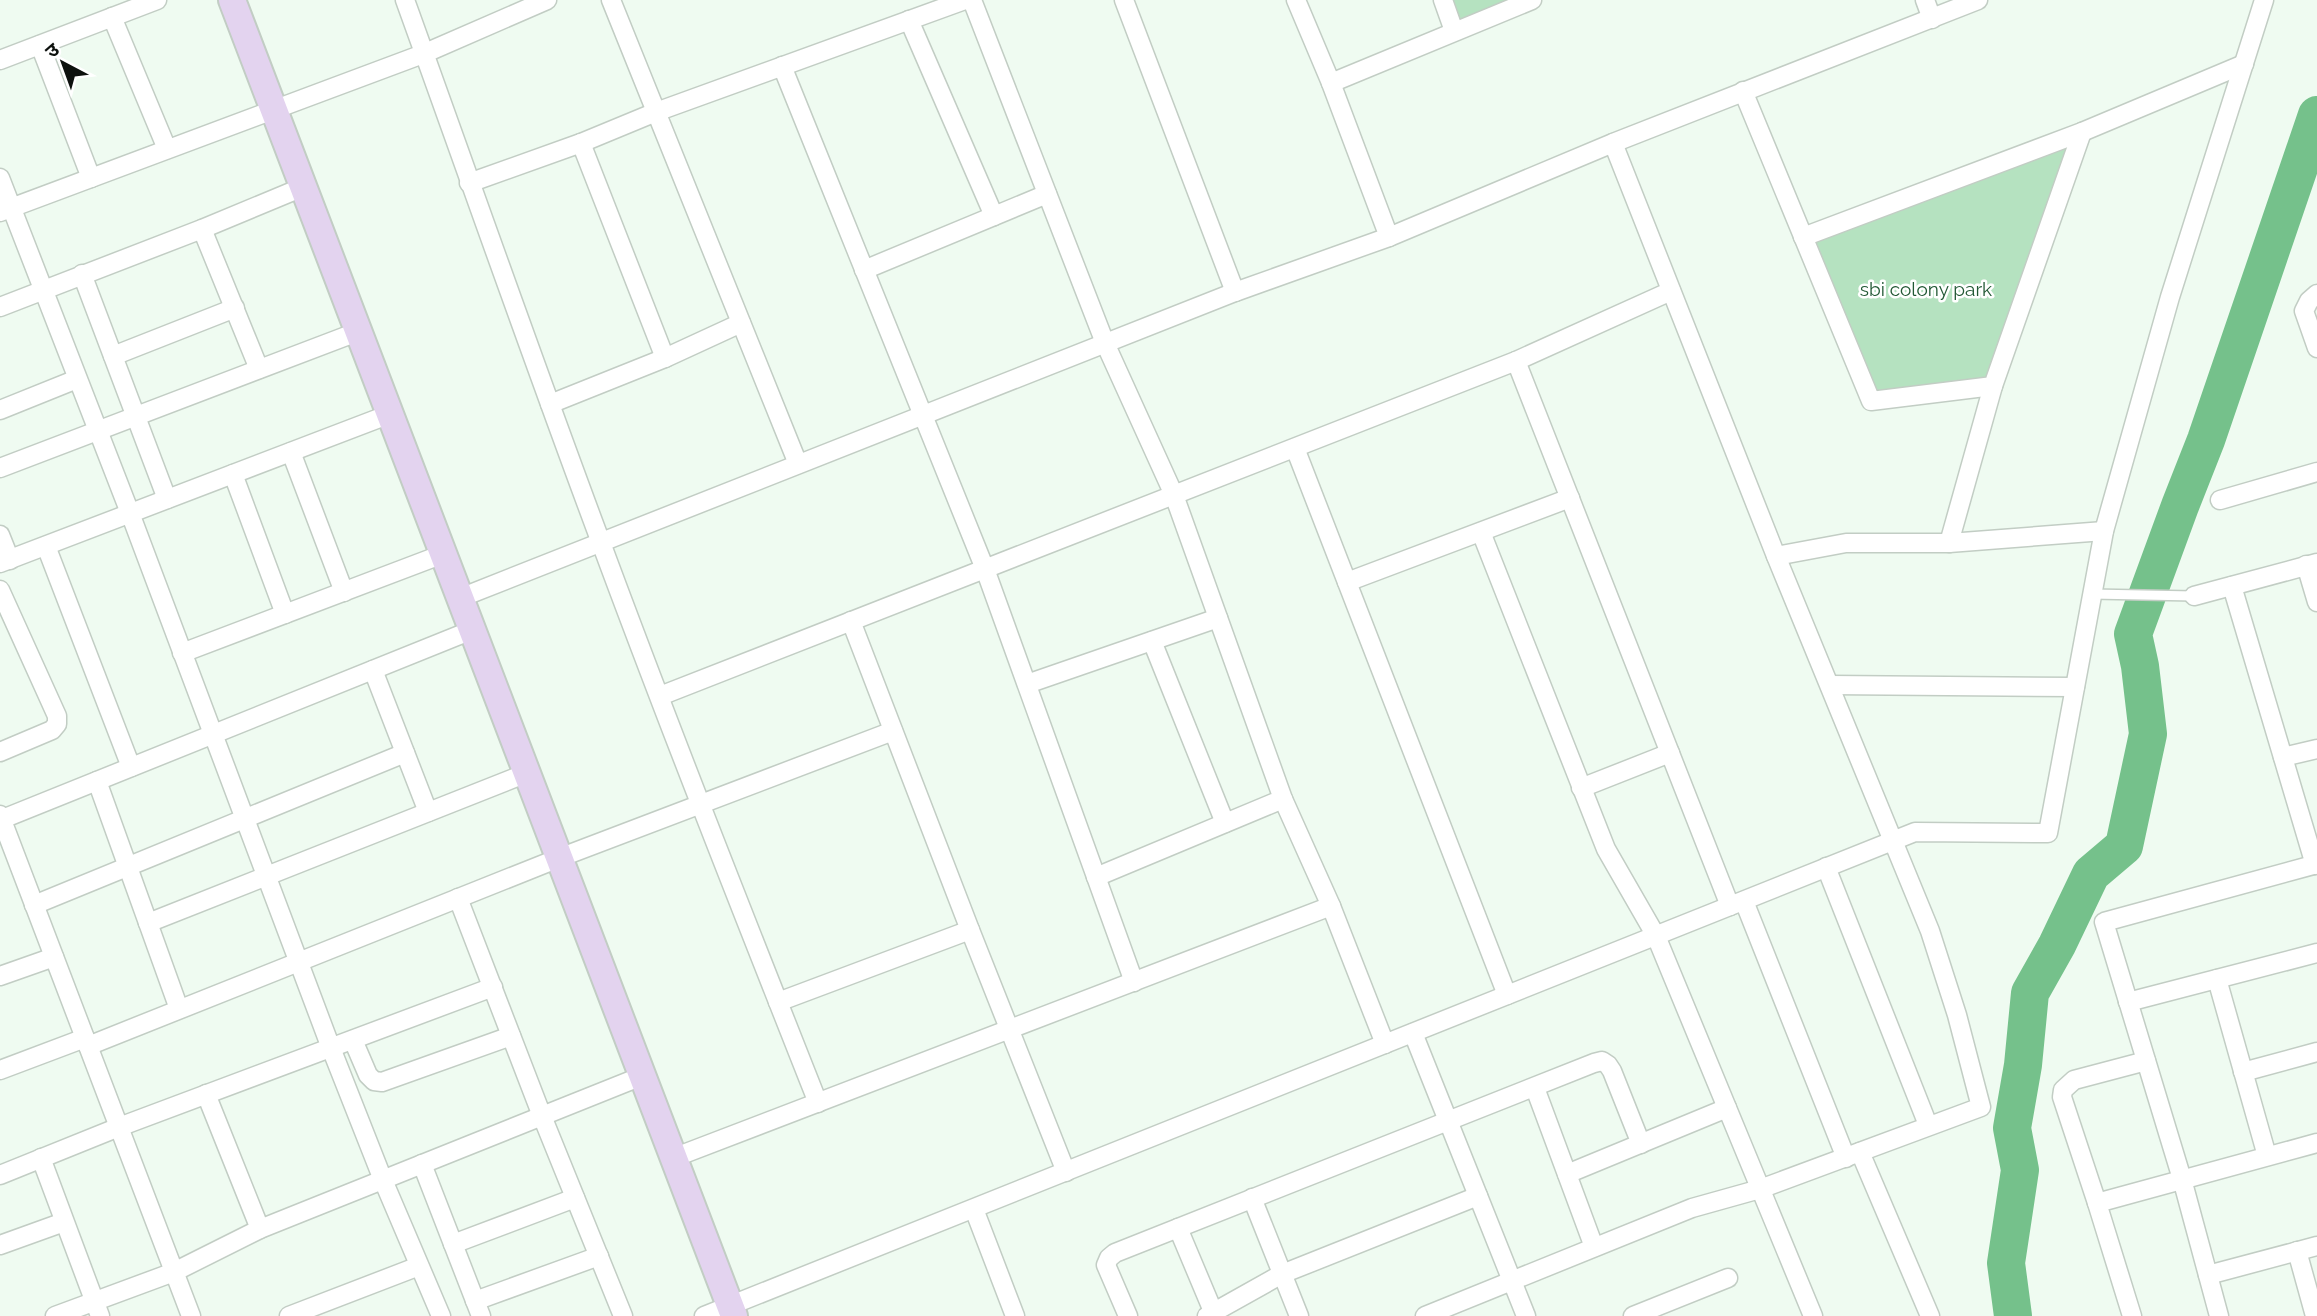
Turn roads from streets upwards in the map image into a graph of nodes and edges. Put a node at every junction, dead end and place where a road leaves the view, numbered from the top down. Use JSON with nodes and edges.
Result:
{"nodes":[{"id":1,"x":157,"y":0,"type":"edge"},
{"id":2,"x":232,"y":0,"type":"edge"},
{"id":3,"x":405,"y":0,"type":"edge"},
{"id":4,"x":547,"y":0,"type":"edge"},
{"id":5,"x":611,"y":0,"type":"edge"},
{"id":6,"x":965,"y":0,"type":"edge"},
{"id":7,"x":972,"y":0,"type":"edge"},
{"id":8,"x":1124,"y":0,"type":"edge"},
{"id":9,"x":1296,"y":0,"type":"edge"},
{"id":10,"x":1443,"y":0,"type":"edge"},
{"id":11,"x":1532,"y":0,"type":"edge"},
{"id":12,"x":1925,"y":0,"type":"edge"},
{"id":13,"x":1978,"y":0,"type":"edge"},
{"id":14,"x":2264,"y":0,"type":"edge"},
{"id":15,"x":112,"y":17,"type":"junction"},
{"id":16,"x":1932,"y":19,"type":"junction"},
{"id":17,"x":909,"y":20,"type":"junction"},
{"id":18,"x":1454,"y":31,"type":"junction"},
{"id":19,"x":40,"y":45,"type":"junction"},
{"id":20,"x":423,"y":54,"type":"junction"},
{"id":21,"x":0,"y":60,"type":"edge"},
{"id":22,"x":2244,"y":64,"type":"junction"},
{"id":23,"x":782,"y":66,"type":"junction"},
{"id":24,"x":1331,"y":83,"type":"junction"},
{"id":25,"x":1743,"y":91,"type":"junction"},
{"id":26,"x":273,"y":110,"type":"junction"},
{"id":27,"x":656,"y":112,"type":"junction"},
{"id":28,"x":2082,"y":132,"type":"junction"},
{"id":29,"x":1613,"y":142,"type":"junction"},
{"id":30,"x":581,"y":143,"type":"junction"},
{"id":31,"x":167,"y":149,"type":"junction"},
{"id":32,"x":0,"y":178,"type":"edge"},
{"id":33,"x":91,"y":178,"type":"junction"},
{"id":34,"x":469,"y":183,"type":"junction"},
{"id":35,"x":303,"y":187,"type":"junction"},
{"id":36,"x":1047,"y":194,"type":"junction"},
{"id":37,"x":6,"y":210,"type":"edge"},
{"id":38,"x":994,"y":216,"type":"junction"},
{"id":39,"x":202,"y":229,"type":"junction"},
{"id":40,"x":1389,"y":237,"type":"junction"},
{"id":41,"x":1803,"y":237,"type":"junction"},
{"id":42,"x":864,"y":270,"type":"junction"},
{"id":43,"x":82,"y":274,"type":"junction"},
{"id":44,"x":42,"y":290,"type":"junction"},
{"id":45,"x":1671,"y":291,"type":"junction"},
{"id":46,"x":1235,"y":292,"type":"junction"},
{"id":47,"x":2317,"y":295,"type":"edge"},
{"id":48,"x":0,"y":307,"type":"edge"},
{"id":49,"x":234,"y":308,"type":"junction"},
{"id":50,"x":741,"y":323,"type":"junction"},
{"id":51,"x":358,"y":332,"type":"junction"},
{"id":52,"x":1105,"y":343,"type":"junction"},
{"id":53,"x":2317,"y":348,"type":"edge"},
{"id":54,"x":113,"y":356,"type":"junction"},
{"id":55,"x":665,"y":358,"type":"junction"},
{"id":56,"x":1517,"y":361,"type":"junction"},
{"id":57,"x":259,"y":369,"type":"junction"},
{"id":58,"x":77,"y":379,"type":"junction"},
{"id":59,"x":1993,"y":386,"type":"junction"},
{"id":60,"x":550,"y":404,"type":"junction"},
{"id":61,"x":0,"y":410,"type":"edge"},
{"id":62,"x":390,"y":414,"type":"junction"},
{"id":63,"x":135,"y":415,"type":"junction"},
{"id":64,"x":922,"y":415,"type":"junction"},
{"id":65,"x":97,"y":430,"type":"junction"},
{"id":66,"x":1295,"y":448,"type":"junction"},
{"id":67,"x":291,"y":452,"type":"junction"},
{"id":68,"x":798,"y":464,"type":"junction"},
{"id":69,"x":0,"y":468,"type":"edge"},
{"id":70,"x":2317,"y":472,"type":"edge"},
{"id":71,"x":233,"y":474,"type":"junction"},
{"id":72,"x":1174,"y":495,"type":"junction"},
{"id":73,"x":1570,"y":498,"type":"junction"},
{"id":74,"x":167,"y":499,"type":"junction"},
{"id":75,"x":2220,"y":499,"type":"dead end"},
{"id":76,"x":130,"y":513,"type":"junction"},
{"id":77,"x":2104,"y":531,"type":"junction"},
{"id":78,"x":1481,"y":532,"type":"junction"},
{"id":79,"x":0,"y":535,"type":"edge"},
{"id":80,"x":601,"y":542,"type":"junction"},
{"id":81,"x":1949,"y":543,"type":"junction"},
{"id":82,"x":46,"y":546,"type":"junction"},
{"id":83,"x":443,"y":554,"type":"junction"},
{"id":84,"x":1776,"y":556,"type":"junction"},
{"id":85,"x":5,"y":561,"type":"edge"},
{"id":86,"x":2312,"y":564,"type":"edge"},
{"id":87,"x":985,"y":569,"type":"junction"},
{"id":88,"x":1347,"y":582,"type":"junction"},
{"id":89,"x":2232,"y":586,"type":"junction"},
{"id":90,"x":0,"y":590,"type":"edge"},
{"id":91,"x":344,"y":592,"type":"junction"},
{"id":92,"x":2194,"y":596,"type":"road end"},
{"id":93,"x":460,"y":598,"type":"junction"},
{"id":94,"x":2317,"y":602,"type":"edge"},
{"id":95,"x":285,"y":614,"type":"junction"},
{"id":96,"x":1218,"y":618,"type":"junction"},
{"id":97,"x":851,"y":621,"type":"junction"},
{"id":98,"x":472,"y":630,"type":"junction"},
{"id":99,"x":1152,"y":641,"type":"junction"},
{"id":100,"x":182,"y":653,"type":"junction"},
{"id":101,"x":373,"y":670,"type":"junction"},
{"id":102,"x":1027,"y":684,"type":"junction"},
{"id":103,"x":1830,"y":685,"type":"junction"},
{"id":104,"x":2075,"y":687,"type":"junction"},
{"id":105,"x":660,"y":696,"type":"junction"},
{"id":106,"x":893,"y":731,"type":"junction"},
{"id":107,"x":212,"y":734,"type":"junction"},
{"id":108,"x":2317,"y":749,"type":"edge"},
{"id":109,"x":0,"y":752,"type":"edge"},
{"id":110,"x":1670,"y":753,"type":"junction"},
{"id":111,"x":405,"y":754,"type":"junction"},
{"id":112,"x":2283,"y":758,"type":"junction"},
{"id":113,"x":131,"y":767,"type":"junction"},
{"id":114,"x":527,"y":773,"type":"junction"},
{"id":115,"x":97,"y":781,"type":"junction"},
{"id":116,"x":1581,"y":788,"type":"junction"},
{"id":117,"x":1283,"y":799,"type":"junction"},
{"id":118,"x":700,"y":803,"type":"junction"},
{"id":119,"x":428,"y":811,"type":"junction"},
{"id":120,"x":1,"y":818,"type":"edge"},
{"id":121,"x":245,"y":820,"type":"junction"},
{"id":122,"x":1224,"y":823,"type":"junction"},
{"id":123,"x":1894,"y":840,"type":"junction"},
{"id":124,"x":559,"y":858,"type":"junction"},
{"id":125,"x":2316,"y":865,"type":"edge"},
{"id":126,"x":128,"y":866,"type":"junction"},
{"id":127,"x":1826,"y":867,"type":"junction"},
{"id":128,"x":266,"y":876,"type":"junction"},
{"id":129,"x":1096,"y":877,"type":"junction"},
{"id":130,"x":458,"y":898,"type":"junction"},
{"id":131,"x":1737,"y":903,"type":"junction"},
{"id":132,"x":34,"y":905,"type":"junction"},
{"id":133,"x":1331,"y":906,"type":"junction"},
{"id":134,"x":148,"y":923,"type":"junction"},
{"id":135,"x":970,"y":930,"type":"junction"},
{"id":136,"x":1656,"y":936,"type":"junction"},
{"id":137,"x":2317,"y":953,"type":"edge"},
{"id":138,"x":54,"y":957,"type":"junction"},
{"id":139,"x":298,"y":962,"type":"junction"},
{"id":140,"x":0,"y":976,"type":"edge"},
{"id":141,"x":2217,"y":979,"type":"junction"},
{"id":142,"x":1134,"y":982,"type":"junction"},
{"id":143,"x":493,"y":988,"type":"junction"},
{"id":144,"x":1507,"y":995,"type":"junction"},
{"id":145,"x":778,"y":1002,"type":"junction"},
{"id":146,"x":2128,"y":1002,"type":"junction"},
{"id":147,"x":179,"y":1009,"type":"junction"},
{"id":148,"x":1009,"y":1030,"type":"junction"},
{"id":149,"x":1413,"y":1033,"type":"junction"},
{"id":150,"x":512,"y":1036,"type":"junction"},
{"id":151,"x":353,"y":1040,"type":"junction"},
{"id":152,"x":86,"y":1042,"type":"junction"},
{"id":153,"x":1385,"y":1044,"type":"junction"},
{"id":154,"x":331,"y":1048,"type":"junction"},
{"id":155,"x":2317,"y":1052,"type":"edge"},
{"id":156,"x":2146,"y":1061,"type":"junction"},
{"id":157,"x":0,"y":1070,"type":"edge"},
{"id":158,"x":2243,"y":1072,"type":"junction"},
{"id":159,"x":642,"y":1076,"type":"junction"},
{"id":160,"x":1535,"y":1088,"type":"junction"},
{"id":161,"x":206,"y":1094,"type":"junction"},
{"id":162,"x":818,"y":1103,"type":"junction"},
{"id":163,"x":1727,"y":1108,"type":"junction"},
{"id":164,"x":542,"y":1116,"type":"junction"},
{"id":165,"x":1448,"y":1122,"type":"junction"},
{"id":166,"x":1928,"y":1125,"type":"junction"},
{"id":167,"x":119,"y":1127,"type":"junction"},
{"id":168,"x":1641,"y":1143,"type":"junction"},
{"id":169,"x":2317,"y":1143,"type":"edge"},
{"id":170,"x":1853,"y":1155,"type":"junction"},
{"id":171,"x":2267,"y":1156,"type":"junction"},
{"id":172,"x":41,"y":1158,"type":"junction"},
{"id":173,"x":673,"y":1158,"type":"junction"},
{"id":174,"x":422,"y":1164,"type":"junction"},
{"id":175,"x":1066,"y":1172,"type":"junction"},
{"id":176,"x":1567,"y":1174,"type":"junction"},
{"id":177,"x":0,"y":1175,"type":"edge"},
{"id":178,"x":2182,"y":1179,"type":"junction"},
{"id":179,"x":383,"y":1180,"type":"junction"},
{"id":180,"x":1760,"y":1189,"type":"junction"},
{"id":181,"x":1478,"y":1196,"type":"junction"},
{"id":182,"x":575,"y":1198,"type":"junction"},
{"id":183,"x":1252,"y":1198,"type":"junction"},
{"id":184,"x":2097,"y":1203,"type":"junction"},
{"id":185,"x":974,"y":1209,"type":"junction"},
{"id":186,"x":64,"y":1222,"type":"junction"},
{"id":187,"x":1178,"y":1227,"type":"junction"},
{"id":188,"x":260,"y":1228,"type":"junction"},
{"id":189,"x":453,"y":1244,"type":"junction"},
{"id":190,"x":0,"y":1245,"type":"edge"},
{"id":191,"x":2317,"y":1246,"type":"edge"},
{"id":192,"x":1594,"y":1247,"type":"junction"},
{"id":193,"x":2297,"y":1251,"type":"junction"},
{"id":194,"x":599,"y":1256,"type":"junction"},
{"id":195,"x":419,"y":1266,"type":"junction"},
{"id":196,"x":174,"y":1272,"type":"junction"},
{"id":197,"x":1282,"y":1274,"type":"junction"},
{"id":198,"x":2208,"y":1275,"type":"junction"},
{"id":199,"x":1728,"y":1278,"type":"dead end"},
{"id":200,"x":1512,"y":1280,"type":"junction"},
{"id":201,"x":478,"y":1308,"type":"edge"},
{"id":202,"x":97,"y":1309,"type":"edge"},
{"id":203,"x":732,"y":1311,"type":"edge"},
{"id":204,"x":292,"y":1315,"type":"edge"},
{"id":205,"x":1212,"y":1315,"type":"edge"},
{"id":206,"x":55,"y":1316,"type":"edge"},
{"id":207,"x":191,"y":1316,"type":"edge"},
{"id":208,"x":441,"y":1316,"type":"edge"},
{"id":209,"x":623,"y":1316,"type":"edge"},
{"id":210,"x":704,"y":1316,"type":"edge"},
{"id":211,"x":1015,"y":1316,"type":"edge"},
{"id":212,"x":1128,"y":1316,"type":"edge"},
{"id":213,"x":1298,"y":1316,"type":"edge"},
{"id":214,"x":1425,"y":1316,"type":"edge"},
{"id":215,"x":1526,"y":1316,"type":"edge"},
{"id":216,"x":1633,"y":1316,"type":"edge"},
{"id":217,"x":1813,"y":1316,"type":"edge"},
{"id":218,"x":1930,"y":1316,"type":"edge"},
{"id":219,"x":2132,"y":1316,"type":"edge"},
{"id":220,"x":2219,"y":1316,"type":"edge"},
{"id":221,"x":2315,"y":1316,"type":"edge"}],
"edges":[{"from":1,"to":15,"type":"street"},
{"from":2,"to":26,"type":"street"},
{"from":3,"to":20,"type":"street"},
{"from":4,"to":20,"type":"street"},
{"from":5,"to":27,"type":"street"},
{"from":6,"to":17,"type":"street"},
{"from":7,"to":36,"type":"street"},
{"from":8,"to":46,"type":"street"},
{"from":9,"to":24,"type":"street"},
{"from":10,"to":18,"type":"street"},
{"from":11,"to":18,"type":"street"},
{"from":12,"to":16,"type":"street"},
{"from":13,"to":16,"type":"street"},
{"from":14,"to":22,"type":"street"},
{"from":15,"to":19,"type":"street"},
{"from":15,"to":31,"type":"street"},
{"from":16,"to":25,"type":"street"},
{"from":17,"to":23,"type":"street"},
{"from":17,"to":38,"type":"street"},
{"from":18,"to":24,"type":"street"},
{"from":19,"to":21,"type":"street"},
{"from":19,"to":33,"type":"street"},
{"from":20,"to":26,"type":"street"},
{"from":20,"to":34,"type":"street"},
{"from":22,"to":28,"type":"street"},
{"from":22,"to":77,"type":"street"},
{"from":23,"to":27,"type":"street"},
{"from":23,"to":42,"type":"street"},
{"from":24,"to":40,"type":"street"},
{"from":25,"to":29,"type":"street"},
{"from":25,"to":41,"type":"street"},
{"from":26,"to":31,"type":"street"},
{"from":26,"to":35,"type":"street"},
{"from":27,"to":30,"type":"street"},
{"from":27,"to":50,"type":"street"},
{"from":28,"to":41,"type":"street"},
{"from":28,"to":59,"type":"street"},
{"from":29,"to":40,"type":"street"},
{"from":29,"to":45,"type":"street"},
{"from":30,"to":34,"type":"street"},
{"from":30,"to":55,"type":"street"},
{"from":31,"to":33,"type":"street"},
{"from":32,"to":37,"type":"street"},
{"from":33,"to":37,"type":"street"},
{"from":34,"to":60,"type":"street"},
{"from":35,"to":39,"type":"street"},
{"from":35,"to":51,"type":"street"},
{"from":36,"to":38,"type":"street"},
{"from":36,"to":52,"type":"street"},
{"from":37,"to":44,"type":"street"},
{"from":38,"to":42,"type":"street"},
{"from":39,"to":43,"type":"street"},
{"from":39,"to":49,"type":"street"},
{"from":40,"to":46,"type":"street"},
{"from":41,"to":59,"type":"street"},
{"from":42,"to":64,"type":"street"},
{"from":43,"to":44,"type":"street"},
{"from":43,"to":54,"type":"street"},
{"from":44,"to":48,"type":"street"},
{"from":44,"to":58,"type":"street"},
{"from":45,"to":56,"type":"street"},
{"from":45,"to":84,"type":"street"},
{"from":46,"to":52,"type":"street"},
{"from":47,"to":53,"type":"street"},
{"from":49,"to":54,"type":"street"},
{"from":49,"to":57,"type":"street"},
{"from":50,"to":55,"type":"street"},
{"from":50,"to":68,"type":"street"},
{"from":51,"to":57,"type":"street"},
{"from":51,"to":62,"type":"street"},
{"from":52,"to":64,"type":"street"},
{"from":52,"to":72,"type":"street"},
{"from":54,"to":63,"type":"street"},
{"from":55,"to":60,"type":"street"},
{"from":56,"to":66,"type":"street"},
{"from":56,"to":73,"type":"street"},
{"from":57,"to":63,"type":"street"},
{"from":58,"to":61,"type":"street"},
{"from":58,"to":65,"type":"street"},
{"from":59,"to":81,"type":"street"},
{"from":60,"to":80,"type":"street"},
{"from":62,"to":67,"type":"street"},
{"from":62,"to":83,"type":"street"},
{"from":63,"to":65,"type":"street"},
{"from":63,"to":74,"type":"street"},
{"from":64,"to":68,"type":"street"},
{"from":64,"to":87,"type":"street"},
{"from":65,"to":69,"type":"street"},
{"from":65,"to":76,"type":"street"},
{"from":66,"to":72,"type":"street"},
{"from":66,"to":88,"type":"street"},
{"from":67,"to":71,"type":"street"},
{"from":67,"to":91,"type":"street"},
{"from":68,"to":80,"type":"street"},
{"from":70,"to":75,"type":"street"},
{"from":71,"to":74,"type":"street"},
{"from":71,"to":95,"type":"street"},
{"from":72,"to":87,"type":"street"},
{"from":72,"to":96,"type":"street"},
{"from":73,"to":78,"type":"street"},
{"from":73,"to":110,"type":"street"},
{"from":74,"to":76,"type":"street"},
{"from":76,"to":82,"type":"street"},
{"from":76,"to":100,"type":"street"},
{"from":77,"to":81,"type":"street"},
{"from":77,"to":104,"type":"street"},
{"from":78,"to":88,"type":"street"},
{"from":78,"to":116,"type":"street"},
{"from":79,"to":85,"type":"street"},
{"from":80,"to":93,"type":"street"},
{"from":80,"to":105,"type":"street"},
{"from":81,"to":84,"type":"street"},
{"from":82,"to":85,"type":"street"},
{"from":82,"to":113,"type":"street"},
{"from":83,"to":91,"type":"street"},
{"from":83,"to":93,"type":"street"},
{"from":84,"to":103,"type":"street"},
{"from":86,"to":89,"type":"street"},
{"from":86,"to":94,"type":"street"},
{"from":87,"to":97,"type":"street"},
{"from":87,"to":102,"type":"street"},
{"from":88,"to":144,"type":"street"},
{"from":89,"to":92,"type":"street"},
{"from":89,"to":112,"type":"street"},
{"from":90,"to":109,"type":"street"},
{"from":91,"to":95,"type":"street"},
{"from":93,"to":98,"type":"street"},
{"from":95,"to":100,"type":"street"},
{"from":96,"to":99,"type":"street"},
{"from":96,"to":117,"type":"street"},
{"from":97,"to":105,"type":"street"},
{"from":97,"to":106,"type":"street"},
{"from":98,"to":101,"type":"street"},
{"from":98,"to":114,"type":"street"},
{"from":99,"to":102,"type":"street"},
{"from":99,"to":122,"type":"street"},
{"from":100,"to":107,"type":"street"},
{"from":101,"to":107,"type":"street"},
{"from":101,"to":111,"type":"street"},
{"from":102,"to":129,"type":"street"},
{"from":103,"to":104,"type":"street"},
{"from":103,"to":123,"type":"street"},
{"from":104,"to":123,"type":"street"},
{"from":105,"to":118,"type":"street"},
{"from":106,"to":118,"type":"street"},
{"from":106,"to":135,"type":"street"},
{"from":107,"to":113,"type":"street"},
{"from":107,"to":121,"type":"street"},
{"from":108,"to":112,"type":"street"},
{"from":110,"to":116,"type":"street"},
{"from":110,"to":131,"type":"street"},
{"from":111,"to":119,"type":"street"},
{"from":111,"to":121,"type":"street"},
{"from":112,"to":125,"type":"street"},
{"from":113,"to":115,"type":"street"},
{"from":114,"to":119,"type":"street"},
{"from":114,"to":124,"type":"street"},
{"from":115,"to":120,"type":"street"},
{"from":115,"to":126,"type":"street"},
{"from":116,"to":136,"type":"street"},
{"from":117,"to":122,"type":"street"},
{"from":117,"to":133,"type":"street"},
{"from":118,"to":124,"type":"street"},
{"from":118,"to":145,"type":"street"},
{"from":119,"to":128,"type":"street"},
{"from":120,"to":132,"type":"street"},
{"from":121,"to":126,"type":"street"},
{"from":121,"to":128,"type":"street"},
{"from":122,"to":129,"type":"street"},
{"from":123,"to":127,"type":"street"},
{"from":123,"to":166,"type":"street"},
{"from":124,"to":130,"type":"street"},
{"from":124,"to":159,"type":"street"},
{"from":125,"to":146,"type":"street"},
{"from":126,"to":132,"type":"street"},
{"from":126,"to":134,"type":"street"},
{"from":127,"to":131,"type":"street"},
{"from":127,"to":166,"type":"street"},
{"from":128,"to":134,"type":"street"},
{"from":128,"to":139,"type":"street"},
{"from":129,"to":142,"type":"street"},
{"from":130,"to":139,"type":"street"},
{"from":130,"to":143,"type":"street"},
{"from":131,"to":136,"type":"street"},
{"from":131,"to":170,"type":"street"},
{"from":132,"to":138,"type":"street"},
{"from":133,"to":142,"type":"street"},
{"from":133,"to":153,"type":"street"},
{"from":134,"to":147,"type":"street"},
{"from":135,"to":145,"type":"street"},
{"from":135,"to":148,"type":"street"},
{"from":136,"to":144,"type":"street"},
{"from":136,"to":163,"type":"street"},
{"from":137,"to":141,"type":"street"},
{"from":138,"to":140,"type":"street"},
{"from":138,"to":152,"type":"street"},
{"from":139,"to":147,"type":"street"},
{"from":139,"to":154,"type":"street"},
{"from":141,"to":146,"type":"street"},
{"from":141,"to":158,"type":"street"},
{"from":142,"to":148,"type":"street"},
{"from":143,"to":150,"type":"street"},
{"from":143,"to":151,"type":"street"},
{"from":144,"to":149,"type":"street"},
{"from":145,"to":162,"type":"street"},
{"from":146,"to":156,"type":"street"},
{"from":147,"to":152,"type":"street"},
{"from":148,"to":162,"type":"street"},
{"from":148,"to":175,"type":"street"},
{"from":149,"to":153,"type":"street"},
{"from":149,"to":165,"type":"street"},
{"from":150,"to":151,"type":"street"},
{"from":150,"to":164,"type":"street"},
{"from":151,"to":154,"type":"street"},
{"from":152,"to":157,"type":"street"},
{"from":152,"to":167,"type":"street"},
{"from":153,"to":175,"type":"street"},
{"from":154,"to":161,"type":"street"},
{"from":154,"to":179,"type":"street"},
{"from":155,"to":158,"type":"street"},
{"from":156,"to":178,"type":"street"},
{"from":156,"to":184,"type":"street"},
{"from":158,"to":171,"type":"street"},
{"from":159,"to":164,"type":"street"},
{"from":159,"to":173,"type":"street"},
{"from":160,"to":165,"type":"street"},
{"from":160,"to":168,"type":"street"},
{"from":160,"to":176,"type":"street"},
{"from":161,"to":167,"type":"street"},
{"from":161,"to":188,"type":"street"},
{"from":162,"to":173,"type":"street"},
{"from":163,"to":168,"type":"street"},
{"from":163,"to":180,"type":"street"},
{"from":164,"to":174,"type":"street"},
{"from":164,"to":182,"type":"street"},
{"from":165,"to":181,"type":"street"},
{"from":165,"to":183,"type":"street"},
{"from":166,"to":170,"type":"street"},
{"from":167,"to":172,"type":"street"},
{"from":167,"to":196,"type":"street"},
{"from":168,"to":176,"type":"street"},
{"from":169,"to":171,"type":"street"},
{"from":170,"to":180,"type":"street"},
{"from":170,"to":218,"type":"street"},
{"from":171,"to":178,"type":"street"},
{"from":172,"to":177,"type":"street"},
{"from":172,"to":186,"type":"street"},
{"from":173,"to":203,"type":"street"},
{"from":174,"to":179,"type":"street"},
{"from":174,"to":189,"type":"street"},
{"from":175,"to":185,"type":"street"},
{"from":176,"to":192,"type":"street"},
{"from":178,"to":184,"type":"street"},
{"from":178,"to":198,"type":"street"},
{"from":179,"to":188,"type":"street"},
{"from":179,"to":195,"type":"street"},
{"from":180,"to":192,"type":"street"},
{"from":180,"to":217,"type":"street"},
{"from":181,"to":197,"type":"street"},
{"from":181,"to":200,"type":"street"},
{"from":182,"to":189,"type":"street"},
{"from":182,"to":194,"type":"street"},
{"from":183,"to":187,"type":"street"},
{"from":183,"to":197,"type":"street"},
{"from":184,"to":219,"type":"street"},
{"from":185,"to":203,"type":"street"},
{"from":185,"to":211,"type":"street"},
{"from":186,"to":190,"type":"street"},
{"from":186,"to":202,"type":"street"},
{"from":187,"to":205,"type":"street"},
{"from":187,"to":212,"type":"street"},
{"from":188,"to":196,"type":"street"},
{"from":189,"to":201,"type":"street"},
{"from":191,"to":193,"type":"street"},
{"from":192,"to":200,"type":"street"},
{"from":193,"to":198,"type":"street"},
{"from":193,"to":221,"type":"street"},
{"from":194,"to":201,"type":"street"},
{"from":194,"to":209,"type":"street"},
{"from":195,"to":204,"type":"street"},
{"from":195,"to":208,"type":"street"},
{"from":196,"to":202,"type":"street"},
{"from":196,"to":207,"type":"street"},
{"from":197,"to":205,"type":"street"},
{"from":197,"to":213,"type":"street"},
{"from":198,"to":220,"type":"street"},
{"from":199,"to":216,"type":"street"},
{"from":200,"to":214,"type":"street"},
{"from":200,"to":215,"type":"street"},
{"from":202,"to":206,"type":"street"},
{"from":203,"to":210,"type":"street"}]}
